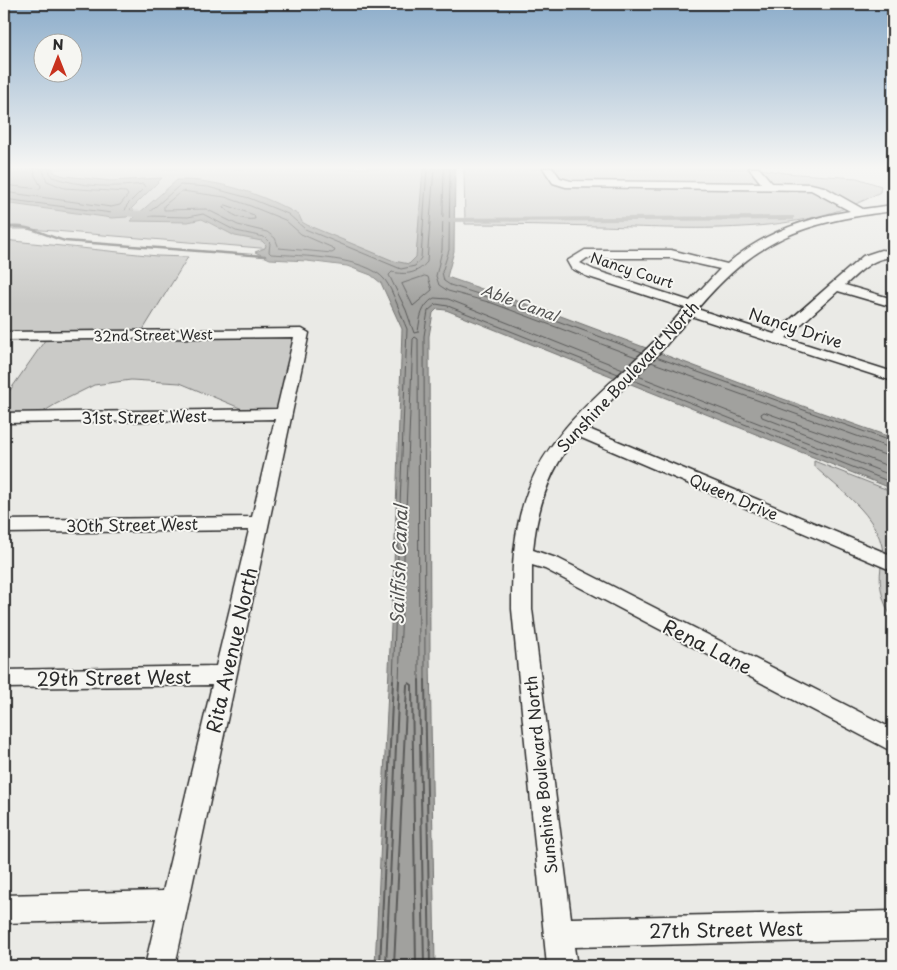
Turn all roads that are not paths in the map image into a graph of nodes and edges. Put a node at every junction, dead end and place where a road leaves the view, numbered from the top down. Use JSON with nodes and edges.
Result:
{"nodes":[{"id":1,"x":853,"y":213,"type":"edge"},
{"id":2,"x":893,"y":254,"type":"edge"},
{"id":3,"x":729,"y":268,"type":"junction"},
{"id":4,"x":836,"y":286,"type":"junction"},
{"id":5,"x":893,"y":303,"type":"edge"},
{"id":6,"x":691,"y":308,"type":"junction"},
{"id":7,"x":302,"y":333,"type":"joint"},
{"id":8,"x":4,"y":336,"type":"edge"},
{"id":9,"x":776,"y":339,"type":"junction"},
{"id":10,"x":893,"y":377,"type":"edge"},
{"id":11,"x":284,"y":414,"type":"junction"},
{"id":12,"x":4,"y":418,"type":"edge"},
{"id":13,"x":575,"y":429,"type":"junction"},
{"id":14,"x":260,"y":523,"type":"junction"},
{"id":15,"x":4,"y":526,"type":"edge"},
{"id":16,"x":522,"y":554,"type":"junction"},
{"id":17,"x":893,"y":564,"type":"edge"},
{"id":18,"x":224,"y":675,"type":"junction"},
{"id":19,"x":4,"y":678,"type":"edge"},
{"id":20,"x":893,"y":742,"type":"edge"},
{"id":21,"x":174,"y":905,"type":"junction"},
{"id":22,"x":4,"y":909,"type":"edge"},
{"id":23,"x":893,"y":925,"type":"edge"},
{"id":24,"x":558,"y":933,"type":"junction"},
{"id":25,"x":160,"y":966,"type":"edge"},
{"id":26,"x":562,"y":966,"type":"edge"}],
"edges":[{"from":1,"to":3,"type":"street","name":"Sunshine Boulevard North"},
{"from":2,"to":4,"type":"street"},
{"from":3,"to":6,"type":"street","name":"Sunshine Boulevard North"},
{"from":3,"to":6,"type":"street","name":"Nancy Court"},
{"from":4,"to":5,"type":"street"},
{"from":4,"to":9,"type":"street"},
{"from":6,"to":9,"type":"street","name":"Nancy Drive"},
{"from":6,"to":13,"type":"street","name":"Sunshine Boulevard North"},
{"from":7,"to":8,"type":"street","name":"32nd Street West"},
{"from":7,"to":11,"type":"street","name":"Rita Avenue North"},
{"from":9,"to":10,"type":"street","name":"Nancy Drive"},
{"from":11,"to":12,"type":"street","name":"31st Street West"},
{"from":11,"to":14,"type":"street","name":"Rita Avenue North"},
{"from":13,"to":16,"type":"street","name":"Sunshine Boulevard North"},
{"from":13,"to":17,"type":"street","name":"Queen Drive"},
{"from":14,"to":15,"type":"street","name":"30th Street West"},
{"from":14,"to":18,"type":"street","name":"Rita Avenue North"},
{"from":16,"to":20,"type":"street","name":"Rena Lane"},
{"from":16,"to":24,"type":"street","name":"Sunshine Boulevard North"},
{"from":18,"to":19,"type":"street","name":"29th Street West"},
{"from":18,"to":21,"type":"street","name":"Rita Avenue North"},
{"from":21,"to":22,"type":"street"},
{"from":21,"to":25,"type":"street","name":"Rita Avenue North"},
{"from":23,"to":24,"type":"street","name":"27th Street West"},
{"from":24,"to":26,"type":"street","name":"Sunshine Boulevard North"}]}
